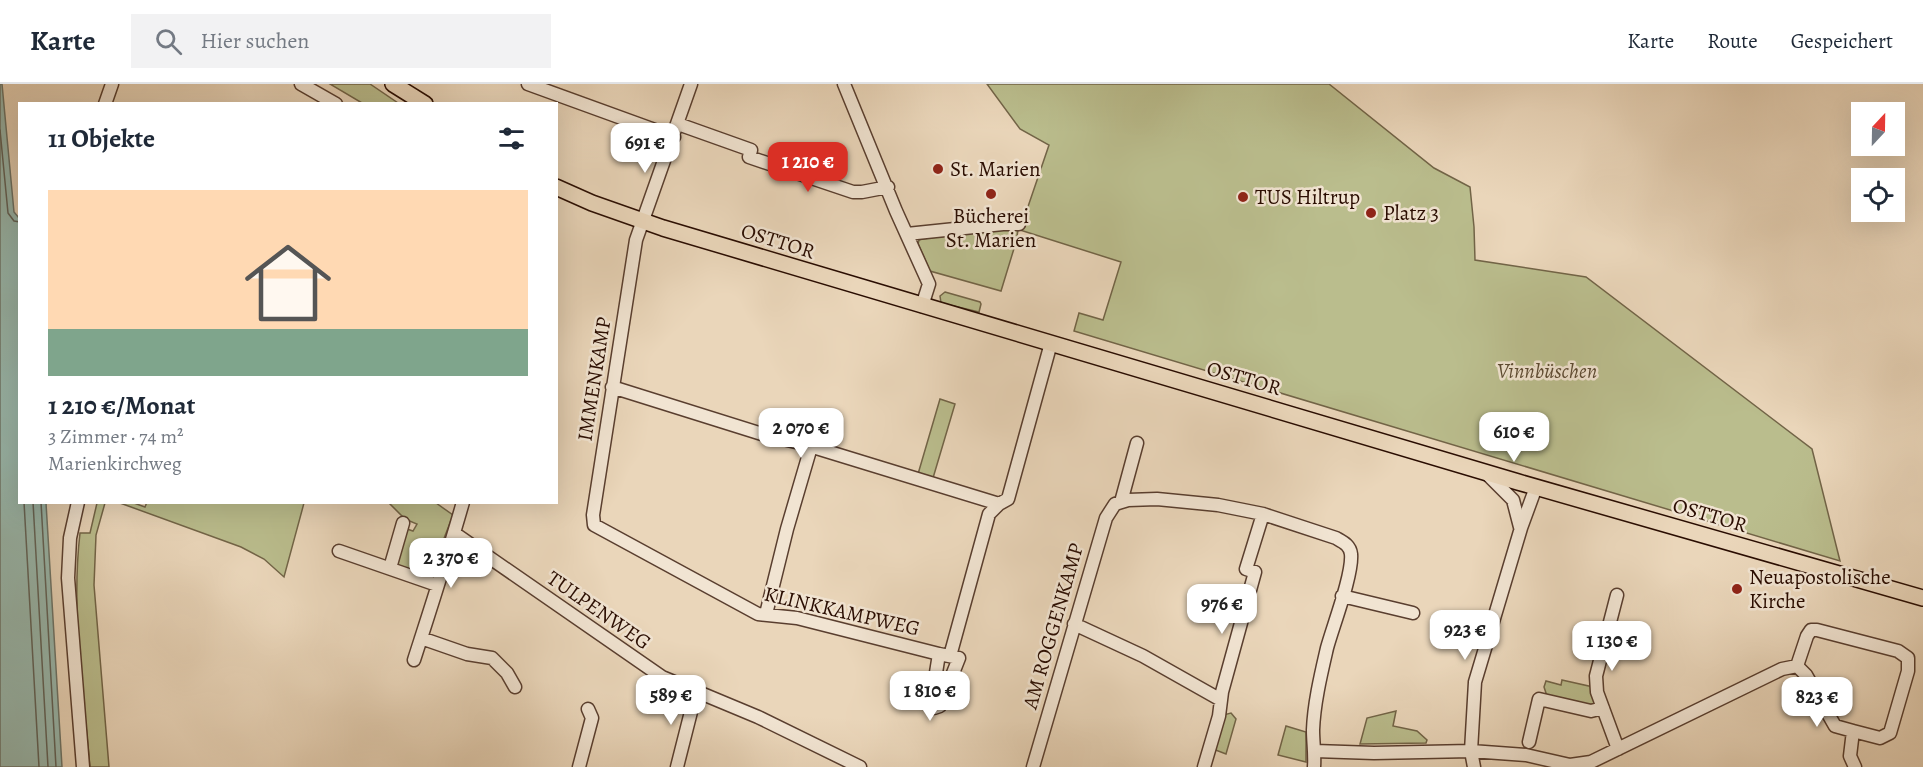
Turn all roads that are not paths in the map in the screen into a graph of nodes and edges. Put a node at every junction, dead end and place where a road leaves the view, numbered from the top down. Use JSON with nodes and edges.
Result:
{"nodes":[{"id":1,"x":112,"y":84,"type":"edge"},
{"id":2,"x":301,"y":84,"type":"edge"},
{"id":3,"x":393,"y":84,"type":"edge"},
{"id":4,"x":404,"y":84,"type":"edge"},
{"id":5,"x":528,"y":84,"type":"edge"},
{"id":6,"x":691,"y":84,"type":"edge"},
{"id":7,"x":844,"y":84,"type":"edge"},
{"id":8,"x":106,"y":102,"type":"edge"},
{"id":9,"x":332,"y":102,"type":"edge"},
{"id":10,"x":424,"y":102,"type":"edge"},
{"id":11,"x":425,"y":102,"type":"edge"},
{"id":12,"x":678,"y":124,"type":"junction"},
{"id":13,"x":674,"y":137,"type":"junction"},
{"id":14,"x":558,"y":187,"type":"edge"},
{"id":15,"x":888,"y":187,"type":"junction"},
{"id":16,"x":643,"y":222,"type":"junction"},
{"id":17,"x":1018,"y":224,"type":"dead end"},
{"id":18,"x":907,"y":234,"type":"junction"},
{"id":19,"x":922,"y":306,"type":"junction"},
{"id":20,"x":1051,"y":343,"type":"junction"},
{"id":21,"x":612,"y":387,"type":"junction"},
{"id":22,"x":1137,"y":443,"type":"dead end"},
{"id":23,"x":811,"y":447,"type":"junction"},
{"id":24,"x":1484,"y":472,"type":"junction"},
{"id":25,"x":1536,"y":487,"type":"junction"},
{"id":26,"x":1121,"y":502,"type":"junction"},
{"id":27,"x":78,"y":504,"type":"edge"},
{"id":28,"x":462,"y":504,"type":"edge"},
{"id":29,"x":999,"y":504,"type":"junction"},
{"id":30,"x":1263,"y":514,"type":"junction"},
{"id":31,"x":403,"y":523,"type":"dead end"},
{"id":32,"x":1521,"y":528,"type":"junction"},
{"id":33,"x":454,"y":533,"type":"junction"},
{"id":34,"x":610,"y":534,"type":"joint"},
{"id":35,"x":339,"y":550,"type":"dead end"},
{"id":36,"x":390,"y":568,"type":"junction"},
{"id":37,"x":437,"y":585,"type":"junction"},
{"id":38,"x":1617,"y":595,"type":"dead end"},
{"id":39,"x":1342,"y":596,"type":"junction"},
{"id":40,"x":1923,"y":598,"type":"edge"},
{"id":41,"x":1413,"y":613,"type":"dead end"},
{"id":42,"x":766,"y":614,"type":"junction"},
{"id":43,"x":1074,"y":624,"type":"junction"},
{"id":44,"x":421,"y":638,"type":"junction"},
{"id":45,"x":414,"y":660,"type":"dead end"},
{"id":46,"x":1797,"y":666,"type":"junction"},
{"id":47,"x":515,"y":687,"type":"dead end"},
{"id":48,"x":696,"y":692,"type":"junction"},
{"id":49,"x":1221,"y":700,"type":"junction"},
{"id":50,"x":1603,"y":708,"type":"junction"},
{"id":51,"x":588,"y":709,"type":"dead end"},
{"id":52,"x":1853,"y":731,"type":"junction"},
{"id":53,"x":1529,"y":742,"type":"dead end"},
{"id":54,"x":1618,"y":749,"type":"junction"},
{"id":55,"x":1315,"y":751,"type":"junction"},
{"id":56,"x":1471,"y":751,"type":"junction"},
{"id":57,"x":83,"y":767,"type":"edge"},
{"id":58,"x":579,"y":767,"type":"edge"},
{"id":59,"x":677,"y":767,"type":"edge"},
{"id":60,"x":860,"y":767,"type":"edge"},
{"id":61,"x":1033,"y":767,"type":"edge"},
{"id":62,"x":1204,"y":767,"type":"edge"},
{"id":63,"x":1314,"y":767,"type":"edge"},
{"id":64,"x":1474,"y":767,"type":"edge"},
{"id":65,"x":1856,"y":767,"type":"edge"}],
"edges":[{"from":1,"to":8,"type":"street"},
{"from":2,"to":9,"type":"street"},
{"from":3,"to":10,"type":"main road"},
{"from":4,"to":11,"type":"main road"},
{"from":5,"to":13,"type":"street"},
{"from":6,"to":12,"type":"street","name":"IMMENKAMP"},
{"from":7,"to":15,"type":"street"},
{"from":12,"to":13,"type":"street","name":"IMMENKAMP"},
{"from":12,"to":15,"type":"street"},
{"from":13,"to":16,"type":"street","name":"IMMENKAMP"},
{"from":14,"to":16,"type":"main road","name":"OSTTOR"},
{"from":15,"to":18,"type":"street"},
{"from":16,"to":19,"type":"main road","name":"OSTTOR"},
{"from":16,"to":21,"type":"street","name":"IMMENKAMP"},
{"from":17,"to":18,"type":"street"},
{"from":18,"to":19,"type":"street"},
{"from":19,"to":20,"type":"main road","name":"OSTTOR"},
{"from":20,"to":24,"type":"main road","name":"OSTTOR"},
{"from":20,"to":29,"type":"street"},
{"from":21,"to":23,"type":"street"},
{"from":21,"to":34,"type":"street","name":"IMMENKAMP"},
{"from":22,"to":26,"type":"street","name":"AM ROGGENKAMP"},
{"from":23,"to":29,"type":"street"},
{"from":23,"to":42,"type":"street"},
{"from":24,"to":25,"type":"main road","name":"OSTTOR"},
{"from":24,"to":32,"type":"street"},
{"from":25,"to":32,"type":"street"},
{"from":25,"to":40,"type":"main road","name":"OSTTOR"},
{"from":26,"to":30,"type":"street"},
{"from":26,"to":43,"type":"street","name":"AM ROGGENKAMP"},
{"from":27,"to":57,"type":"street"},
{"from":28,"to":33,"type":"street"},
{"from":29,"to":42,"type":"street","name":"KLINKKAMPWEG"},
{"from":30,"to":39,"type":"street"},
{"from":30,"to":49,"type":"street"},
{"from":31,"to":36,"type":"street"},
{"from":32,"to":56,"type":"street"},
{"from":33,"to":37,"type":"street"},
{"from":33,"to":48,"type":"street","name":"TULPENWEG"},
{"from":34,"to":42,"type":"street","name":"KLINKKAMPWEG"},
{"from":35,"to":36,"type":"street"},
{"from":36,"to":37,"type":"street"},
{"from":37,"to":44,"type":"street"},
{"from":38,"to":50,"type":"street"},
{"from":39,"to":41,"type":"street"},
{"from":39,"to":55,"type":"street"},
{"from":43,"to":49,"type":"street"},
{"from":43,"to":61,"type":"street","name":"AM ROGGENKAMP"},
{"from":44,"to":45,"type":"street"},
{"from":44,"to":47,"type":"street"},
{"from":46,"to":52,"type":"street"},
{"from":46,"to":52,"type":"street"},
{"from":46,"to":54,"type":"street"},
{"from":48,"to":59,"type":"street"},
{"from":48,"to":60,"type":"street","name":"TULPENWEG"},
{"from":49,"to":62,"type":"street"},
{"from":50,"to":53,"type":"street"},
{"from":50,"to":54,"type":"street"},
{"from":51,"to":58,"type":"street"},
{"from":52,"to":65,"type":"street"},
{"from":54,"to":56,"type":"street"},
{"from":55,"to":56,"type":"street"},
{"from":55,"to":63,"type":"street"},
{"from":56,"to":64,"type":"street"}]}
